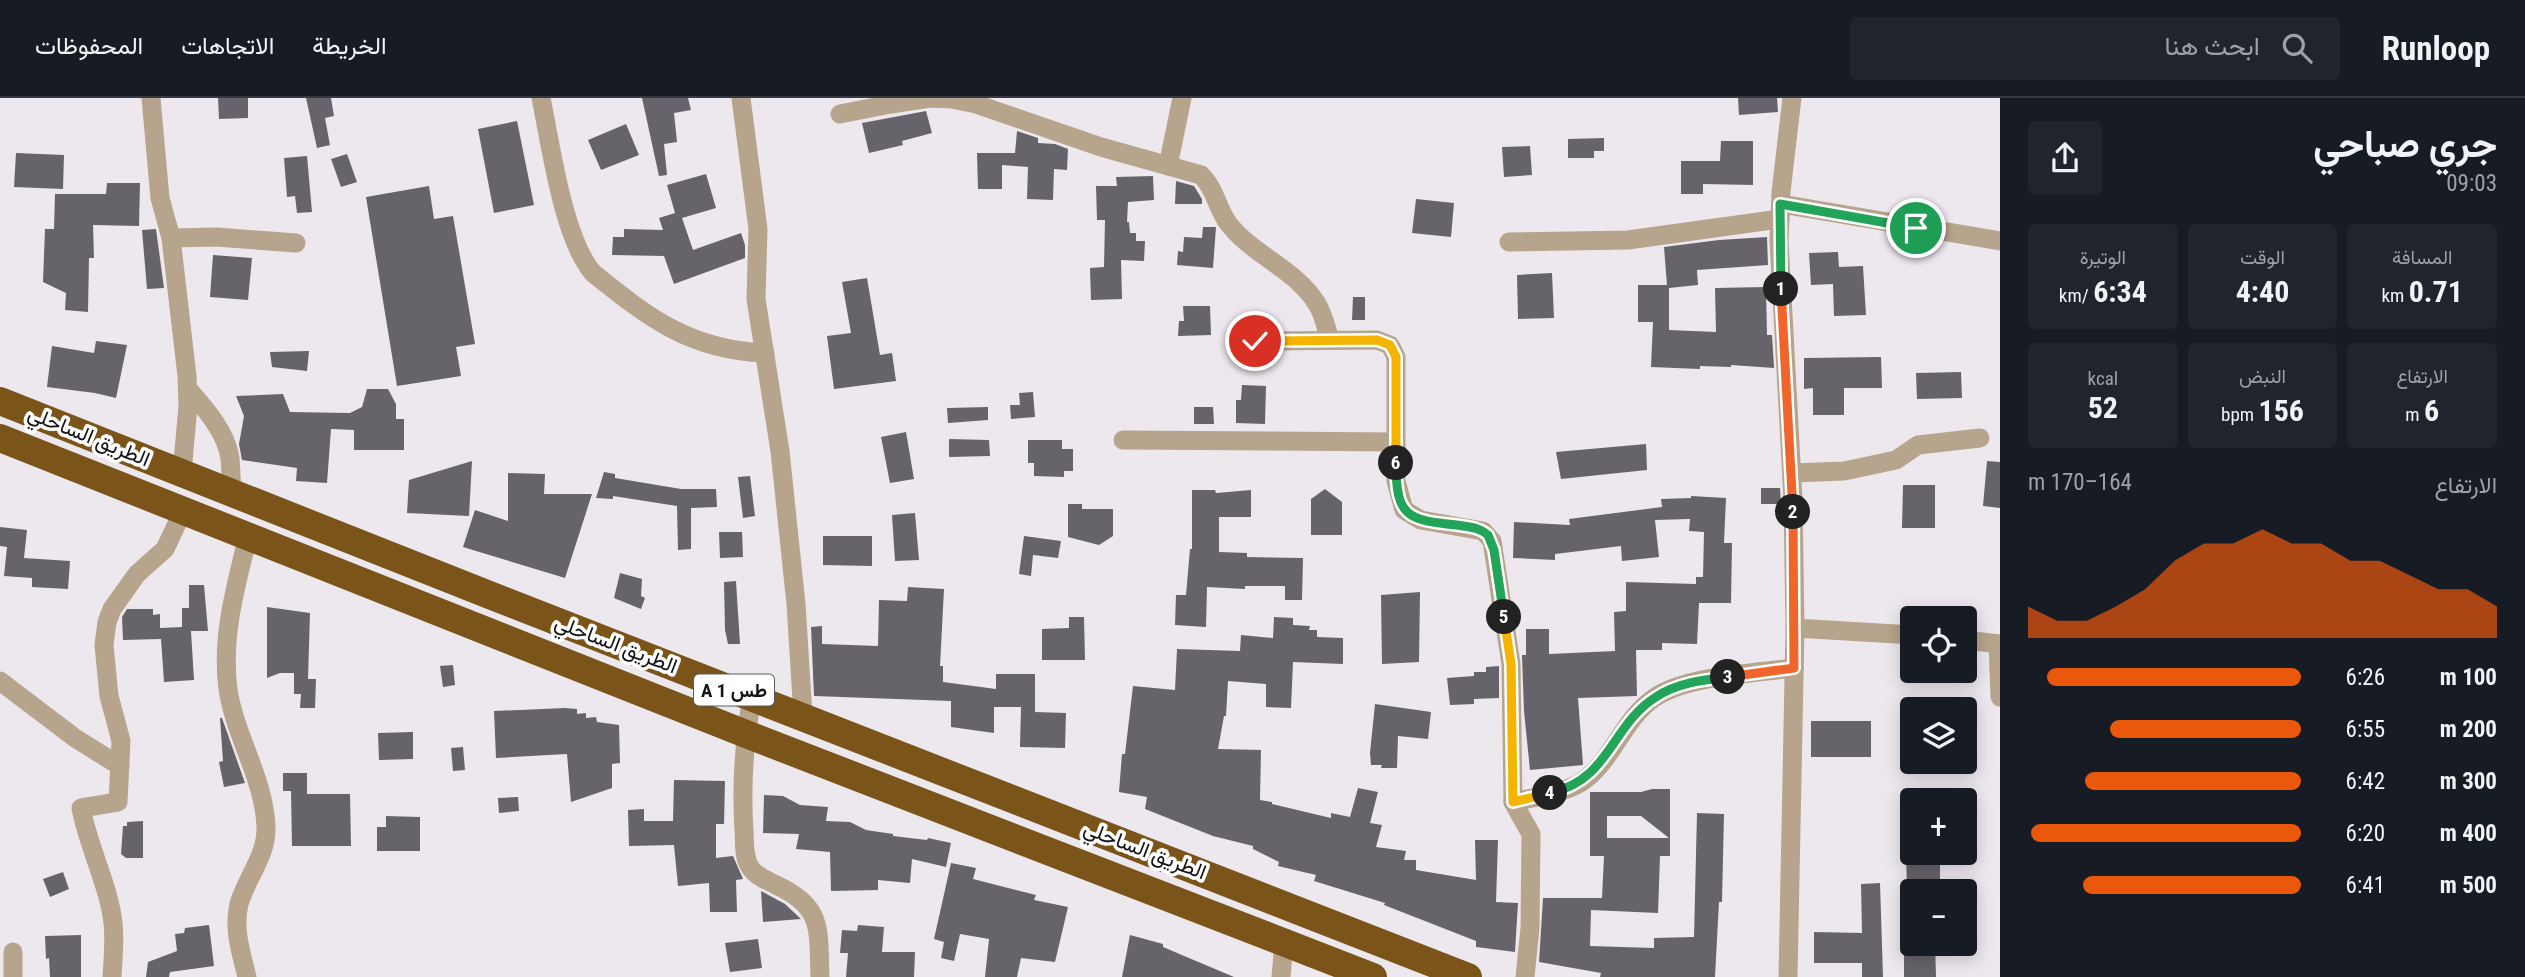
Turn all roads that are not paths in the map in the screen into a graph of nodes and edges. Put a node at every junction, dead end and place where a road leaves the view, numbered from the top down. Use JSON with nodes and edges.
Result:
{"nodes":[{"id":1,"x":151,"y":98,"type":"edge"},
{"id":2,"x":541,"y":98,"type":"edge"},
{"id":3,"x":741,"y":98,"type":"edge"},
{"id":4,"x":1182,"y":98,"type":"edge"},
{"id":5,"x":1792,"y":98,"type":"edge"},
{"id":6,"x":976,"y":101,"type":"edge"},
{"id":7,"x":841,"y":114,"type":"dead end"},
{"id":8,"x":1168,"y":166,"type":"junction"},
{"id":9,"x":1780,"y":212,"type":"junction"},
{"id":10,"x":171,"y":238,"type":"junction"},
{"id":11,"x":2000,"y":241,"type":"edge"},
{"id":12,"x":1509,"y":242,"type":"dead end"},
{"id":13,"x":296,"y":243,"type":"dead end"},
{"id":14,"x":1330,"y":340,"type":"junction"},
{"id":15,"x":1255,"y":341,"type":"dead end"},
{"id":16,"x":765,"y":353,"type":"junction"},
{"id":17,"x":188,"y":389,"type":"junction"},
{"id":18,"x":0,"y":401,"type":"edge"},
{"id":19,"x":0,"y":438,"type":"edge"},
{"id":20,"x":1980,"y":438,"type":"dead end"},
{"id":21,"x":1124,"y":440,"type":"dead end"},
{"id":22,"x":1395,"y":442,"type":"junction"},
{"id":23,"x":182,"y":473,"type":"junction"},
{"id":24,"x":1792,"y":473,"type":"junction"},
{"id":25,"x":232,"y":492,"type":"junction"},
{"id":26,"x":184,"y":509,"type":"junction"},
{"id":27,"x":248,"y":536,"type":"junction"},
{"id":28,"x":1795,"y":628,"type":"junction"},
{"id":29,"x":1900,"y":634,"type":"edge"},
{"id":30,"x":1977,"y":641,"type":"edge"},
{"id":31,"x":1999,"y":644,"type":"edge"},
{"id":32,"x":1794,"y":668,"type":"junction"},
{"id":33,"x":0,"y":681,"type":"edge"},
{"id":34,"x":752,"y":697,"type":"junction"},
{"id":35,"x":2000,"y":697,"type":"edge"},
{"id":36,"x":803,"y":716,"type":"junction"},
{"id":37,"x":746,"y":734,"type":"junction"},
{"id":38,"x":120,"y":766,"type":"junction"},
{"id":39,"x":1513,"y":802,"type":"junction"},
{"id":40,"x":1284,"y":943,"type":"junction"},
{"id":41,"x":13,"y":952,"type":"dead end"},
{"id":42,"x":1370,"y":976,"type":"edge"},
{"id":43,"x":13,"y":977,"type":"edge"},
{"id":44,"x":112,"y":977,"type":"edge"},
{"id":45,"x":247,"y":977,"type":"edge"},
{"id":46,"x":821,"y":977,"type":"edge"},
{"id":47,"x":1281,"y":977,"type":"edge"},
{"id":48,"x":1468,"y":977,"type":"edge"},
{"id":49,"x":1525,"y":977,"type":"edge"},
{"id":50,"x":1788,"y":977,"type":"edge"}],
"edges":[{"from":1,"to":10,"type":"street"},
{"from":2,"to":16,"type":"street"},
{"from":3,"to":16,"type":"street"},
{"from":4,"to":8,"type":"street"},
{"from":5,"to":9,"type":"street"},
{"from":6,"to":7,"type":"street"},
{"from":6,"to":8,"type":"street"},
{"from":8,"to":14,"type":"street"},
{"from":9,"to":11,"type":"street"},
{"from":9,"to":12,"type":"street"},
{"from":9,"to":24,"type":"street"},
{"from":10,"to":13,"type":"street"},
{"from":10,"to":17,"type":"street"},
{"from":14,"to":15,"type":"street"},
{"from":14,"to":22,"type":"street"},
{"from":16,"to":36,"type":"street"},
{"from":17,"to":23,"type":"street"},
{"from":17,"to":25,"type":"street"},
{"from":18,"to":23,"type":"highway","name":"الطريق الساحلي","number":"A 1 طس"},
{"from":19,"to":26,"type":"highway","name":"الطريق الساحلي","number":"A 1 طس"},
{"from":20,"to":24,"type":"street"},
{"from":21,"to":22,"type":"street"},
{"from":22,"to":39,"type":"street"},
{"from":23,"to":25,"type":"highway","name":"الطريق الساحلي","number":"A 1 طس"},
{"from":24,"to":28,"type":"street"},
{"from":25,"to":34,"type":"highway","name":"الطريق الساحلي","number":"A 1 طس"},
{"from":26,"to":27,"type":"highway","name":"الطريق الساحلي","number":"A 1 طس"},
{"from":26,"to":38,"type":"street"},
{"from":27,"to":37,"type":"highway","name":"الطريق الساحلي","number":"A 1 طس"},
{"from":27,"to":45,"type":"street"},
{"from":28,"to":29,"type":"street"},
{"from":28,"to":32,"type":"street"},
{"from":30,"to":31,"type":"street"},
{"from":31,"to":35,"type":"street"},
{"from":32,"to":39,"type":"street"},
{"from":32,"to":50,"type":"street"},
{"from":33,"to":38,"type":"street"},
{"from":34,"to":36,"type":"highway","name":"الطريق الساحلي","number":"A 1 طس"},
{"from":34,"to":37,"type":"street"},
{"from":36,"to":48,"type":"highway","name":"الطريق الساحلي","number":"A 1 طس"},
{"from":37,"to":40,"type":"highway","name":"الطريق الساحلي","number":"A 1 طس"},
{"from":37,"to":46,"type":"street"},
{"from":38,"to":44,"type":"street"},
{"from":39,"to":49,"type":"street"},
{"from":40,"to":42,"type":"highway","name":"الطريق الساحلي","number":"A 1 طس"},
{"from":40,"to":47,"type":"street"},
{"from":41,"to":43,"type":"street"}]}
